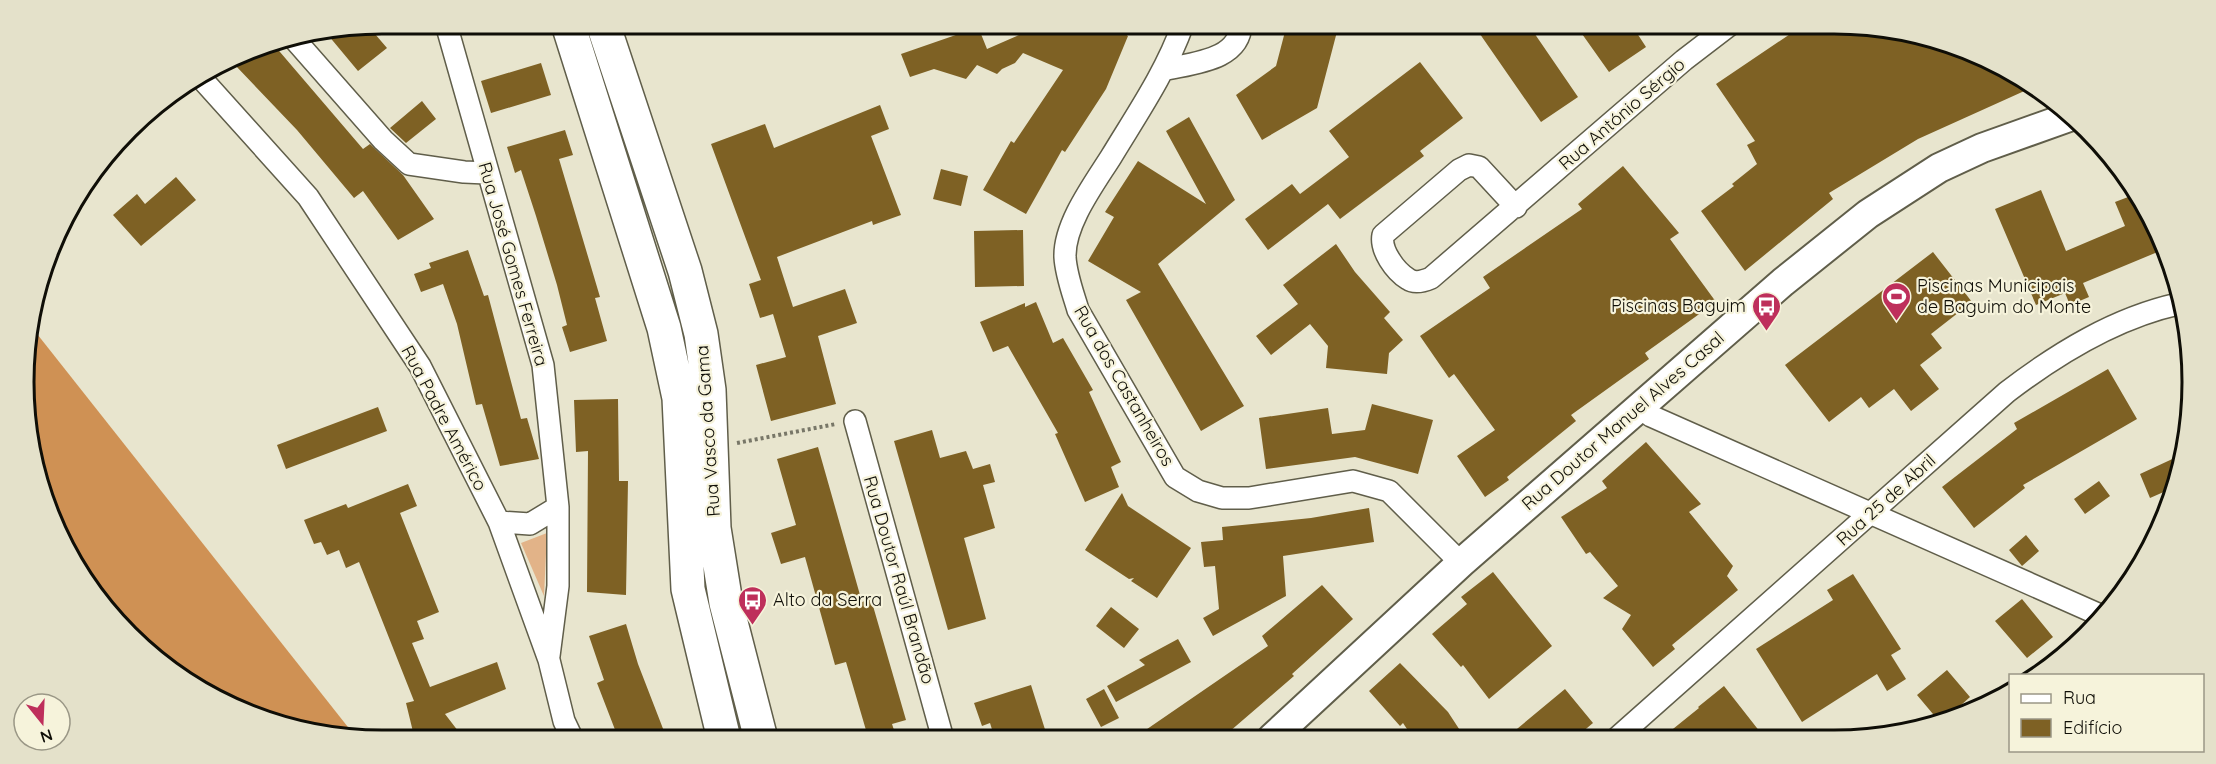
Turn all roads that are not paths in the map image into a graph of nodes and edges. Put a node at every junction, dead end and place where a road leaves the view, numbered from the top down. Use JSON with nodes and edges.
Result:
{"nodes":[{"id":1,"x":449,"y":34,"type":"edge"},
{"id":2,"x":571,"y":34,"type":"edge"},
{"id":3,"x":606,"y":34,"type":"edge"},
{"id":4,"x":1179,"y":34,"type":"edge"},
{"id":5,"x":1240,"y":34,"type":"edge"},
{"id":6,"x":1718,"y":34,"type":"edge"},
{"id":7,"x":299,"y":44,"type":"edge"},
{"id":8,"x":1163,"y":70,"type":"junction"},
{"id":9,"x":205,"y":83,"type":"edge"},
{"id":10,"x":2061,"y":120,"type":"edge"},
{"id":11,"x":486,"y":173,"type":"junction"},
{"id":12,"x":1516,"y":207,"type":"junction"},
{"id":13,"x":2173,"y":305,"type":"edge"},
{"id":14,"x":1639,"y":407,"type":"junction"},
{"id":15,"x":855,"y":421,"type":"dead end"},
{"id":16,"x":558,"y":507,"type":"junction"},
{"id":17,"x":1872,"y":512,"type":"junction"},
{"id":18,"x":499,"y":522,"type":"junction"},
{"id":19,"x":1461,"y":563,"type":"junction"},
{"id":20,"x":2094,"y":612,"type":"edge"},
{"id":21,"x":549,"y":660,"type":"junction"},
{"id":22,"x":568,"y":730,"type":"edge"},
{"id":23,"x":722,"y":730,"type":"edge"},
{"id":24,"x":759,"y":730,"type":"edge"},
{"id":25,"x":941,"y":730,"type":"edge"},
{"id":26,"x":1281,"y":730,"type":"edge"},
{"id":27,"x":1626,"y":730,"type":"edge"}],
"edges":[{"from":1,"to":11,"type":"street","name":"Rua José Gomes Ferreira"},
{"from":2,"to":23,"type":"main road","name":"Rua Vasco da Gama"},
{"from":3,"to":24,"type":"main road","name":"Rua Vasco da Gama"},
{"from":4,"to":8,"type":"street","name":"Rua dos Castanheiros"},
{"from":5,"to":8,"type":"street"},
{"from":6,"to":12,"type":"street","name":"Rua António Sérgio"},
{"from":7,"to":11,"type":"street"},
{"from":8,"to":19,"type":"street","name":"Rua dos Castanheiros"},
{"from":9,"to":18,"type":"street","name":"Rua Padre Américo"},
{"from":10,"to":14,"type":"street","name":"Rua Doutor Manuel Alves Casal"},
{"from":11,"to":16,"type":"street","name":"Rua José Gomes Ferreira"},
{"from":12,"to":12,"type":"street","name":"Rua António Sérgio"},
{"from":13,"to":17,"type":"street","name":"Rua 25 de Abril"},
{"from":14,"to":17,"type":"street"},
{"from":14,"to":19,"type":"street","name":"Rua Doutor Manuel Alves Casal"},
{"from":15,"to":25,"type":"street","name":"Rua Doutor Raúl Brandão"},
{"from":16,"to":18,"type":"street"},
{"from":16,"to":21,"type":"street","name":"Rua José Gomes Ferreira"},
{"from":17,"to":20,"type":"street"},
{"from":17,"to":27,"type":"street","name":"Rua 25 de Abril"},
{"from":18,"to":21,"type":"street","name":"Rua Padre Américo"},
{"from":19,"to":26,"type":"street","name":"Rua Doutor Manuel Alves Casal"},
{"from":21,"to":22,"type":"street","name":"Rua Padre Américo"}]}
